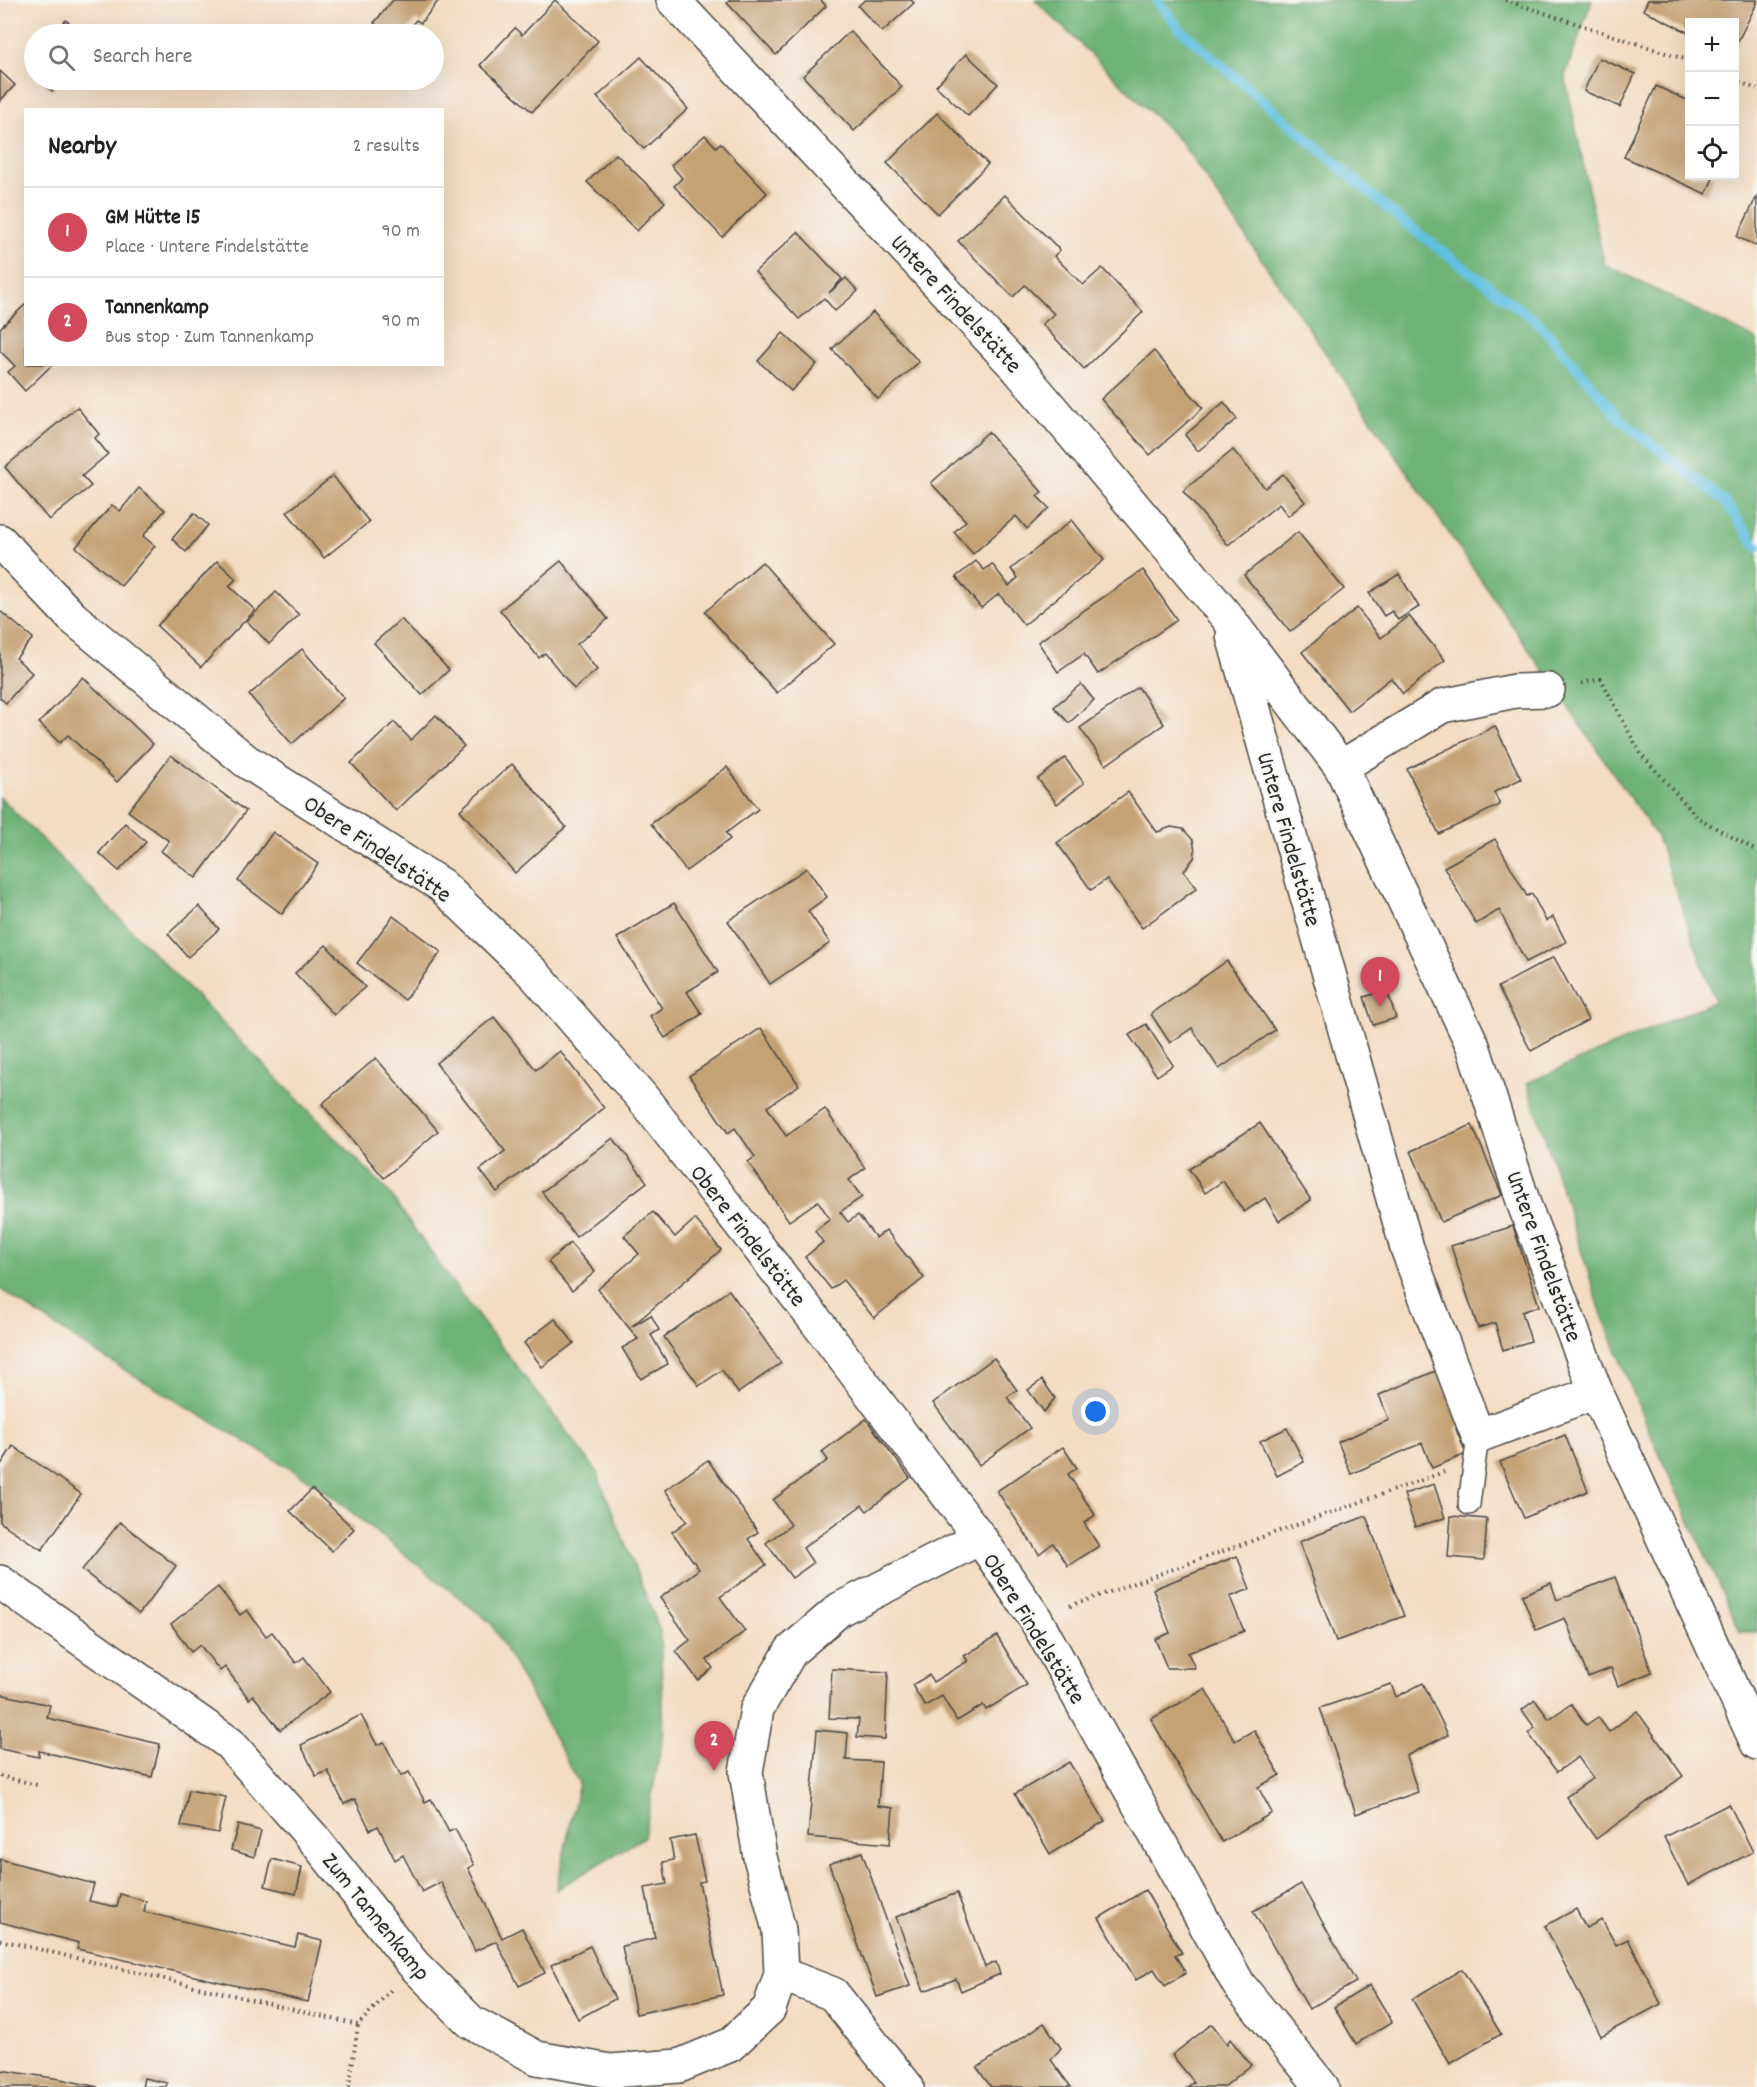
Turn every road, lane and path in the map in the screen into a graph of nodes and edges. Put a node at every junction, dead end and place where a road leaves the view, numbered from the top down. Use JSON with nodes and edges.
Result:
{"nodes":[{"id":1,"x":673,"y":0,"type":"edge"},
{"id":2,"x":1505,"y":0,"type":"edge"},
{"id":3,"x":1685,"y":61,"type":"edge"},
{"id":4,"x":1739,"y":82,"type":"edge"},
{"id":5,"x":1757,"y":89,"type":"edge"},
{"id":6,"x":0,"y":541,"type":"edge"},
{"id":7,"x":1227,"y":617,"type":"junction"},
{"id":8,"x":1548,"y":690,"type":"joint"},
{"id":9,"x":1341,"y":767,"type":"junction"},
{"id":10,"x":1757,"y":851,"type":"edge"},
{"id":11,"x":1596,"y":1392,"type":"junction"},
{"id":12,"x":1477,"y":1448,"type":"junction"},
{"id":13,"x":1469,"y":1504,"type":"dead end"},
{"id":14,"x":980,"y":1538,"type":"junction"},
{"id":15,"x":0,"y":1582,"type":"edge"},
{"id":16,"x":1035,"y":1618,"type":"junction"},
{"id":17,"x":1757,"y":1743,"type":"edge"},
{"id":18,"x":0,"y":1776,"type":"edge"},
{"id":19,"x":37,"y":1785,"type":"dead end"},
{"id":20,"x":0,"y":1940,"type":"edge"},
{"id":21,"x":414,"y":1965,"type":"junction"},
{"id":22,"x":780,"y":1974,"type":"junction"},
{"id":23,"x":358,"y":2025,"type":"junction"},
{"id":24,"x":349,"y":2087,"type":"edge"},
{"id":25,"x":907,"y":2087,"type":"edge"},
{"id":26,"x":1322,"y":2087,"type":"edge"}],
"edges":[{"from":1,"to":7,"type":"street","name":"Untere Findelstätte"},
{"from":2,"to":3,"type":"path"},
{"from":4,"to":5,"type":"path"},
{"from":6,"to":14,"type":"street","name":"Obere Findelstätte"},
{"from":7,"to":9,"type":"street","name":"Untere Findelstätte"},
{"from":7,"to":12,"type":"street","name":"Untere Findelstätte"},
{"from":8,"to":9,"type":"street"},
{"from":8,"to":10,"type":"path"},
{"from":9,"to":11,"type":"street","name":"Untere Findelstätte"},
{"from":11,"to":12,"type":"street"},
{"from":11,"to":17,"type":"street","name":"Untere Findelstätte"},
{"from":12,"to":13,"type":"lane"},
{"from":12,"to":16,"type":"path"},
{"from":14,"to":16,"type":"street","name":"Obere Findelstätte"},
{"from":14,"to":22,"type":"street","name":"Zum Tannenkamp"},
{"from":15,"to":21,"type":"street","name":"Zum Tannenkamp"},
{"from":16,"to":26,"type":"street","name":"Obere Findelstätte"},
{"from":18,"to":19,"type":"path"},
{"from":20,"to":23,"type":"path"},
{"from":21,"to":22,"type":"street","name":"Zum Tannenkamp"},
{"from":21,"to":23,"type":"path"},
{"from":22,"to":25,"type":"street"},
{"from":23,"to":24,"type":"path"}]}
